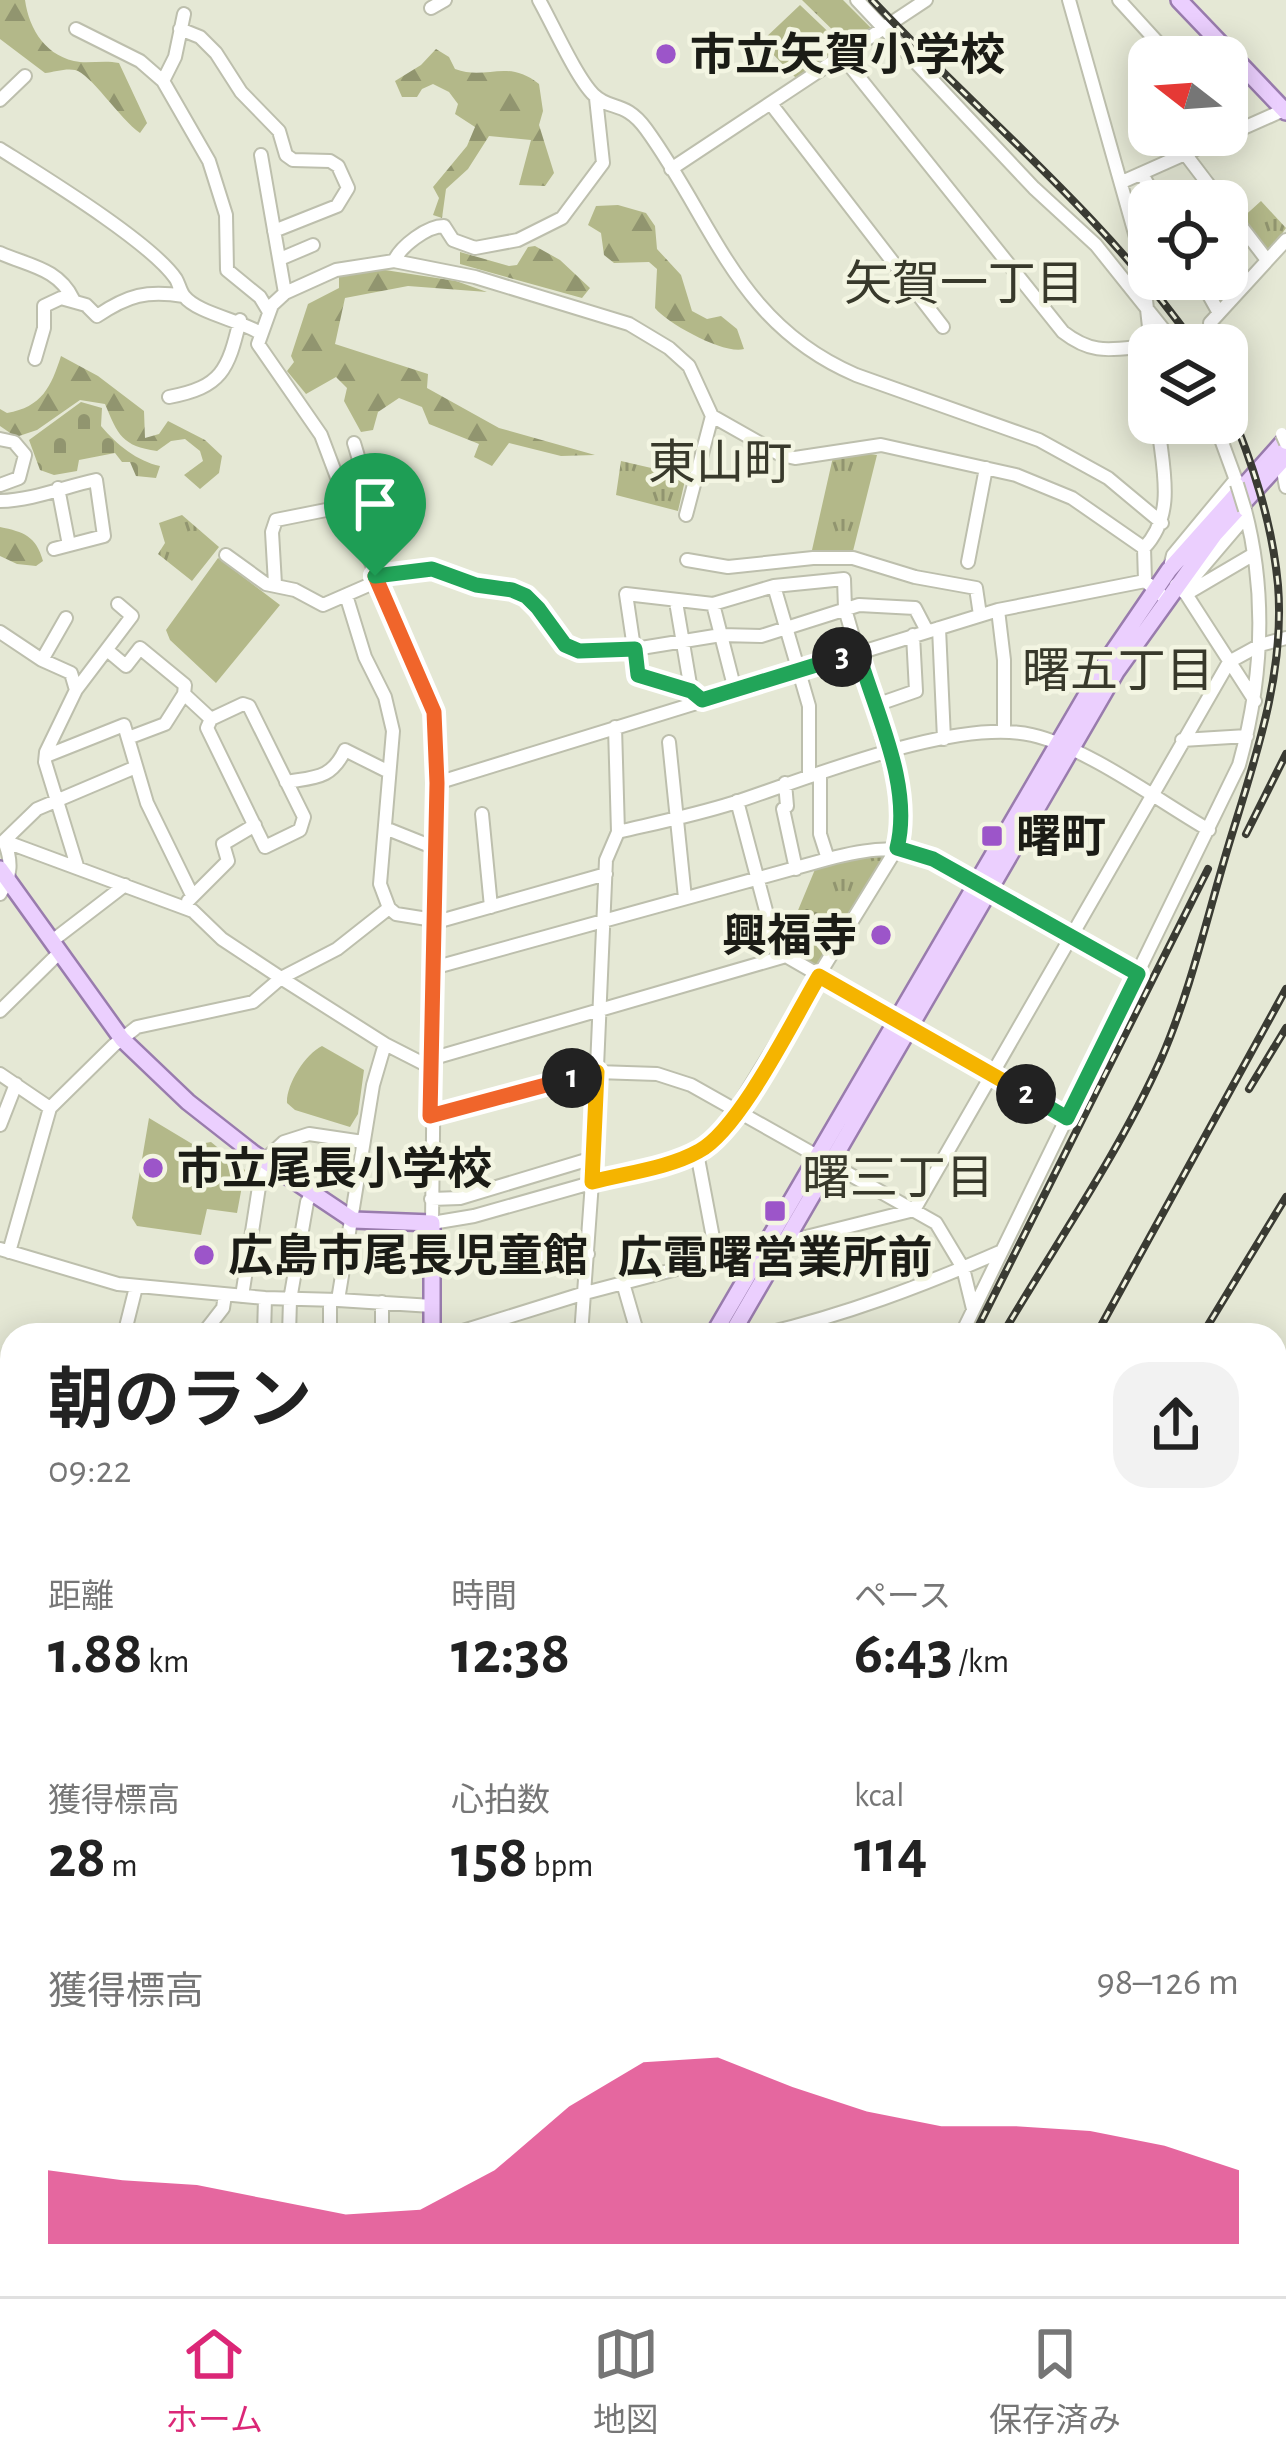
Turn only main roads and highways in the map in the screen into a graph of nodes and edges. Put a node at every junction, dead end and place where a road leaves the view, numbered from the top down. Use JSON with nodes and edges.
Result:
{"nodes":[{"id":1,"x":1179,"y":0,"type":"edge"},
{"id":2,"x":1192,"y":0,"type":"edge"},
{"id":3,"x":1286,"y":108,"type":"edge"},
{"id":4,"x":1284,"y":435,"type":"edge"},
{"id":5,"x":1286,"y":456,"type":"edge"},
{"id":6,"x":1169,"y":587,"type":"junction"},
{"id":7,"x":2,"y":882,"type":"edge"},
{"id":8,"x":825,"y":1160,"type":"junction"},
{"id":9,"x":432,"y":1323,"type":"edge"},
{"id":10,"x":728,"y":1323,"type":"edge"},
{"id":11,"x":729,"y":1323,"type":"edge"}],
"edges":[{"from":1,"to":3,"type":"main road"},
{"from":2,"to":3,"type":"main road"},
{"from":4,"to":6,"type":"main road"},
{"from":5,"to":6,"type":"main road"},
{"from":6,"to":8,"type":"main road"},
{"from":7,"to":9,"type":"main road"},
{"from":8,"to":10,"type":"main road"},
{"from":8,"to":11,"type":"main road"}]}
